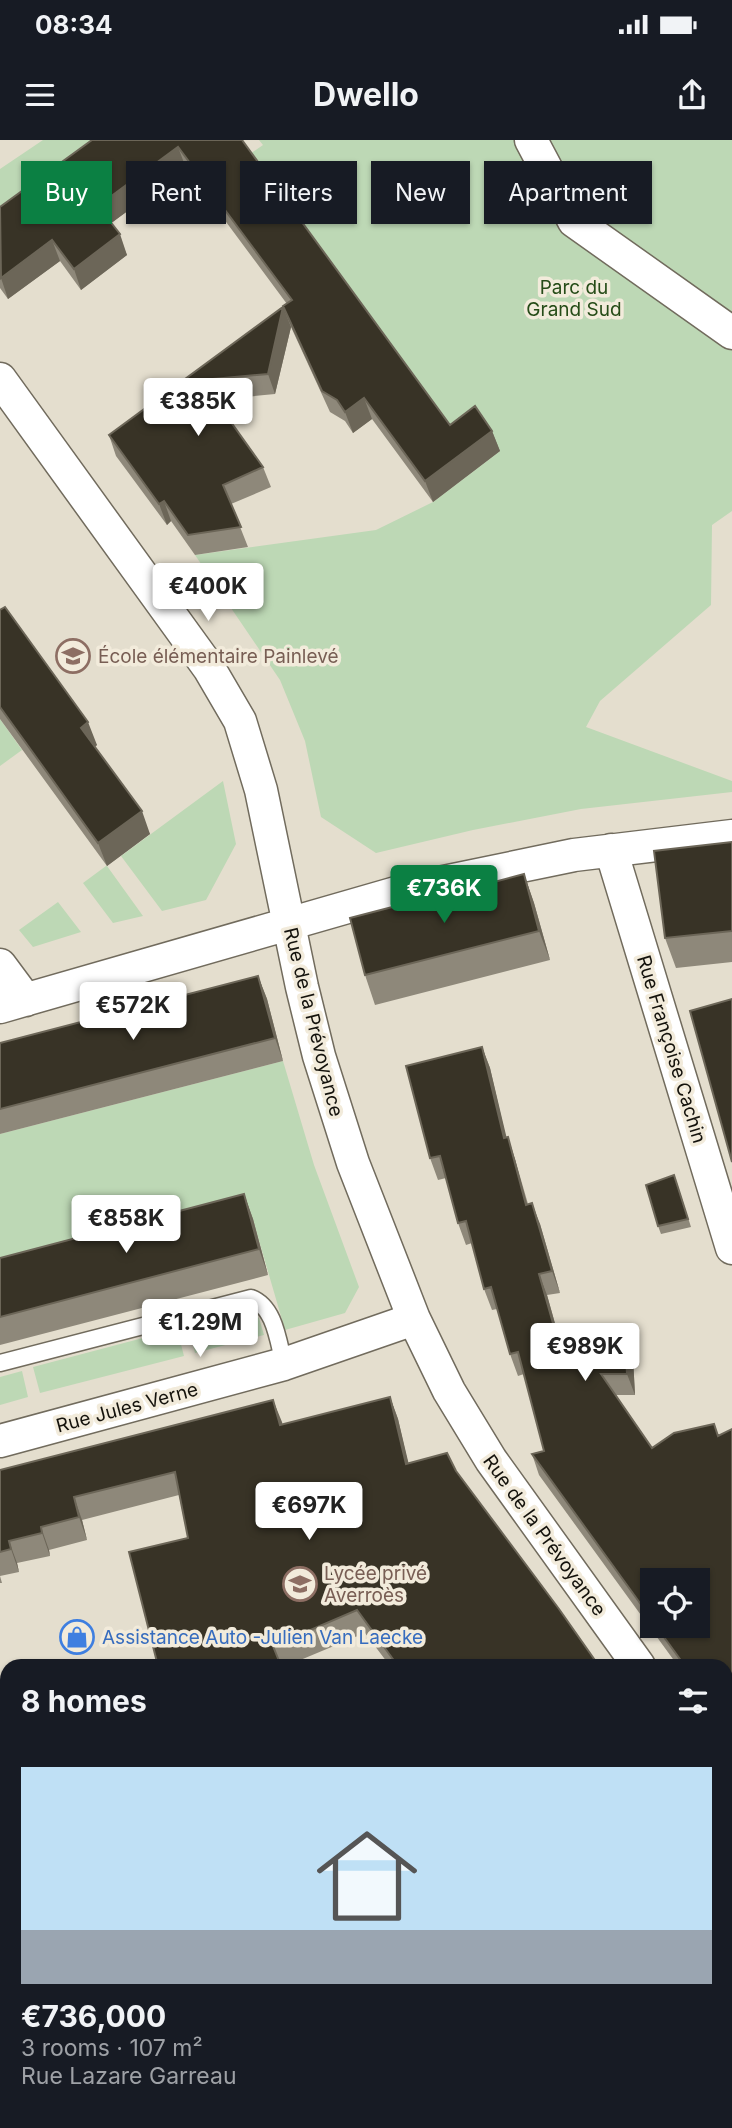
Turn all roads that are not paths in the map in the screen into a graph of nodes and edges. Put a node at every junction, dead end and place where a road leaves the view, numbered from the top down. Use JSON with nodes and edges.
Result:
{"nodes":[{"id":1,"x":531,"y":140,"type":"edge"},
{"id":2,"x":732,"y":333,"type":"edge"},
{"id":3,"x":0,"y":379,"type":"edge"},
{"id":4,"x":732,"y":836,"type":"edge"},
{"id":5,"x":611,"y":850,"type":"junction"},
{"id":6,"x":288,"y":924,"type":"junction"},
{"id":7,"x":0,"y":965,"type":"edge"},
{"id":8,"x":13,"y":1003,"type":"edge"},
{"id":9,"x":732,"y":1248,"type":"edge"},
{"id":10,"x":414,"y":1320,"type":"junction"},
{"id":11,"x":0,"y":1363,"type":"edge"},
{"id":12,"x":284,"y":1364,"type":"junction"},
{"id":13,"x":0,"y":1441,"type":"edge"},
{"id":14,"x":634,"y":1659,"type":"edge"}],
"edges":[{"from":1,"to":2,"type":"street"},
{"from":3,"to":6,"type":"street","name":"Rue de la Prévoyance"},
{"from":4,"to":5,"type":"street"},
{"from":5,"to":6,"type":"street"},
{"from":5,"to":9,"type":"street","name":"Rue Françoise Cachin"},
{"from":6,"to":8,"type":"street"},
{"from":6,"to":10,"type":"street","name":"Rue de la Prévoyance"},
{"from":7,"to":8,"type":"street"},
{"from":10,"to":12,"type":"street","name":"Rue Jules Verne"},
{"from":10,"to":14,"type":"street","name":"Rue de la Prévoyance"},
{"from":11,"to":12,"type":"lane"},
{"from":12,"to":13,"type":"street","name":"Rue Jules Verne"}]}
